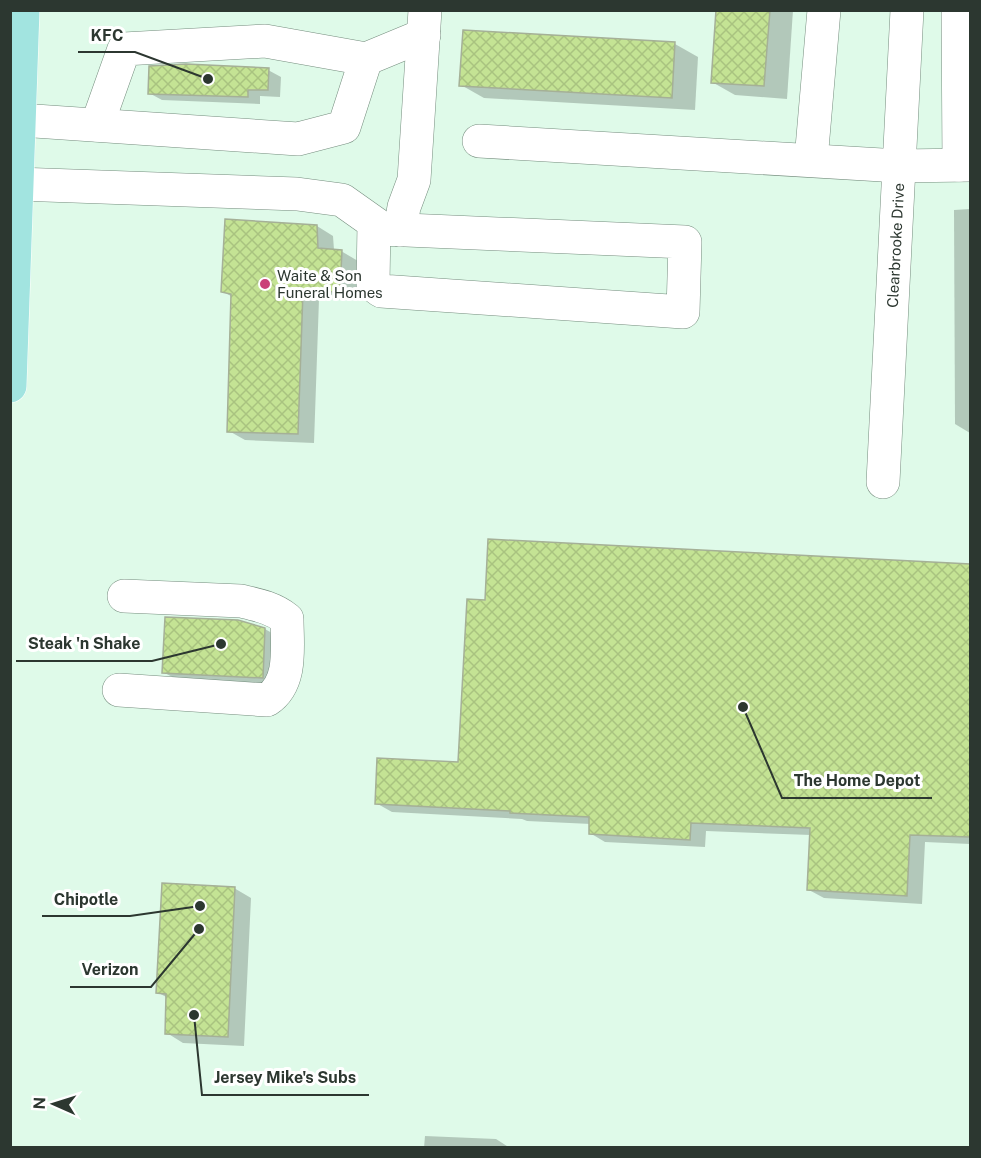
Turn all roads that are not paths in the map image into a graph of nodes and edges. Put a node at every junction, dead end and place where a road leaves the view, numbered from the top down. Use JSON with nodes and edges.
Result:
{"nodes":[{"id":1,"x":23,"y":10,"type":"edge"},
{"id":2,"x":824,"y":10,"type":"edge"},
{"id":3,"x":907,"y":10,"type":"edge"},
{"id":4,"x":958,"y":10,"type":"edge"},
{"id":5,"x":424,"y":23,"type":"edge"},
{"id":6,"x":366,"y":59,"type":"junction"},
{"id":7,"x":20,"y":120,"type":"junction"},
{"id":8,"x":98,"y":125,"type":"junction"},
{"id":9,"x":479,"y":141,"type":"dead end"},
{"id":10,"x":811,"y":160,"type":"junction"},
{"id":11,"x":965,"y":165,"type":"edge"},
{"id":12,"x":900,"y":166,"type":"junction"},
{"id":13,"x":17,"y":184,"type":"junction"},
{"id":14,"x":387,"y":227,"type":"junction"},
{"id":15,"x":10,"y":386,"type":"edge"},
{"id":16,"x":883,"y":482,"type":"dead end"},
{"id":17,"x":124,"y":596,"type":"dead end"},
{"id":18,"x":119,"y":690,"type":"dead end"}],
"edges":[{"from":1,"to":7,"type":"main road"},
{"from":2,"to":10,"type":"street"},
{"from":3,"to":12,"type":"street","name":"Clearbrooke Drive"},
{"from":4,"to":11,"type":"street"},
{"from":5,"to":6,"type":"street"},
{"from":5,"to":14,"type":"street"},
{"from":6,"to":8,"type":"street"},
{"from":6,"to":8,"type":"street"},
{"from":7,"to":8,"type":"street"},
{"from":7,"to":13,"type":"main road"},
{"from":9,"to":10,"type":"street"},
{"from":10,"to":12,"type":"street"},
{"from":11,"to":12,"type":"street"},
{"from":12,"to":16,"type":"street","name":"Clearbrooke Drive"},
{"from":13,"to":14,"type":"street"},
{"from":13,"to":15,"type":"main road"},
{"from":14,"to":14,"type":"street"},
{"from":17,"to":18,"type":"street"}]}
